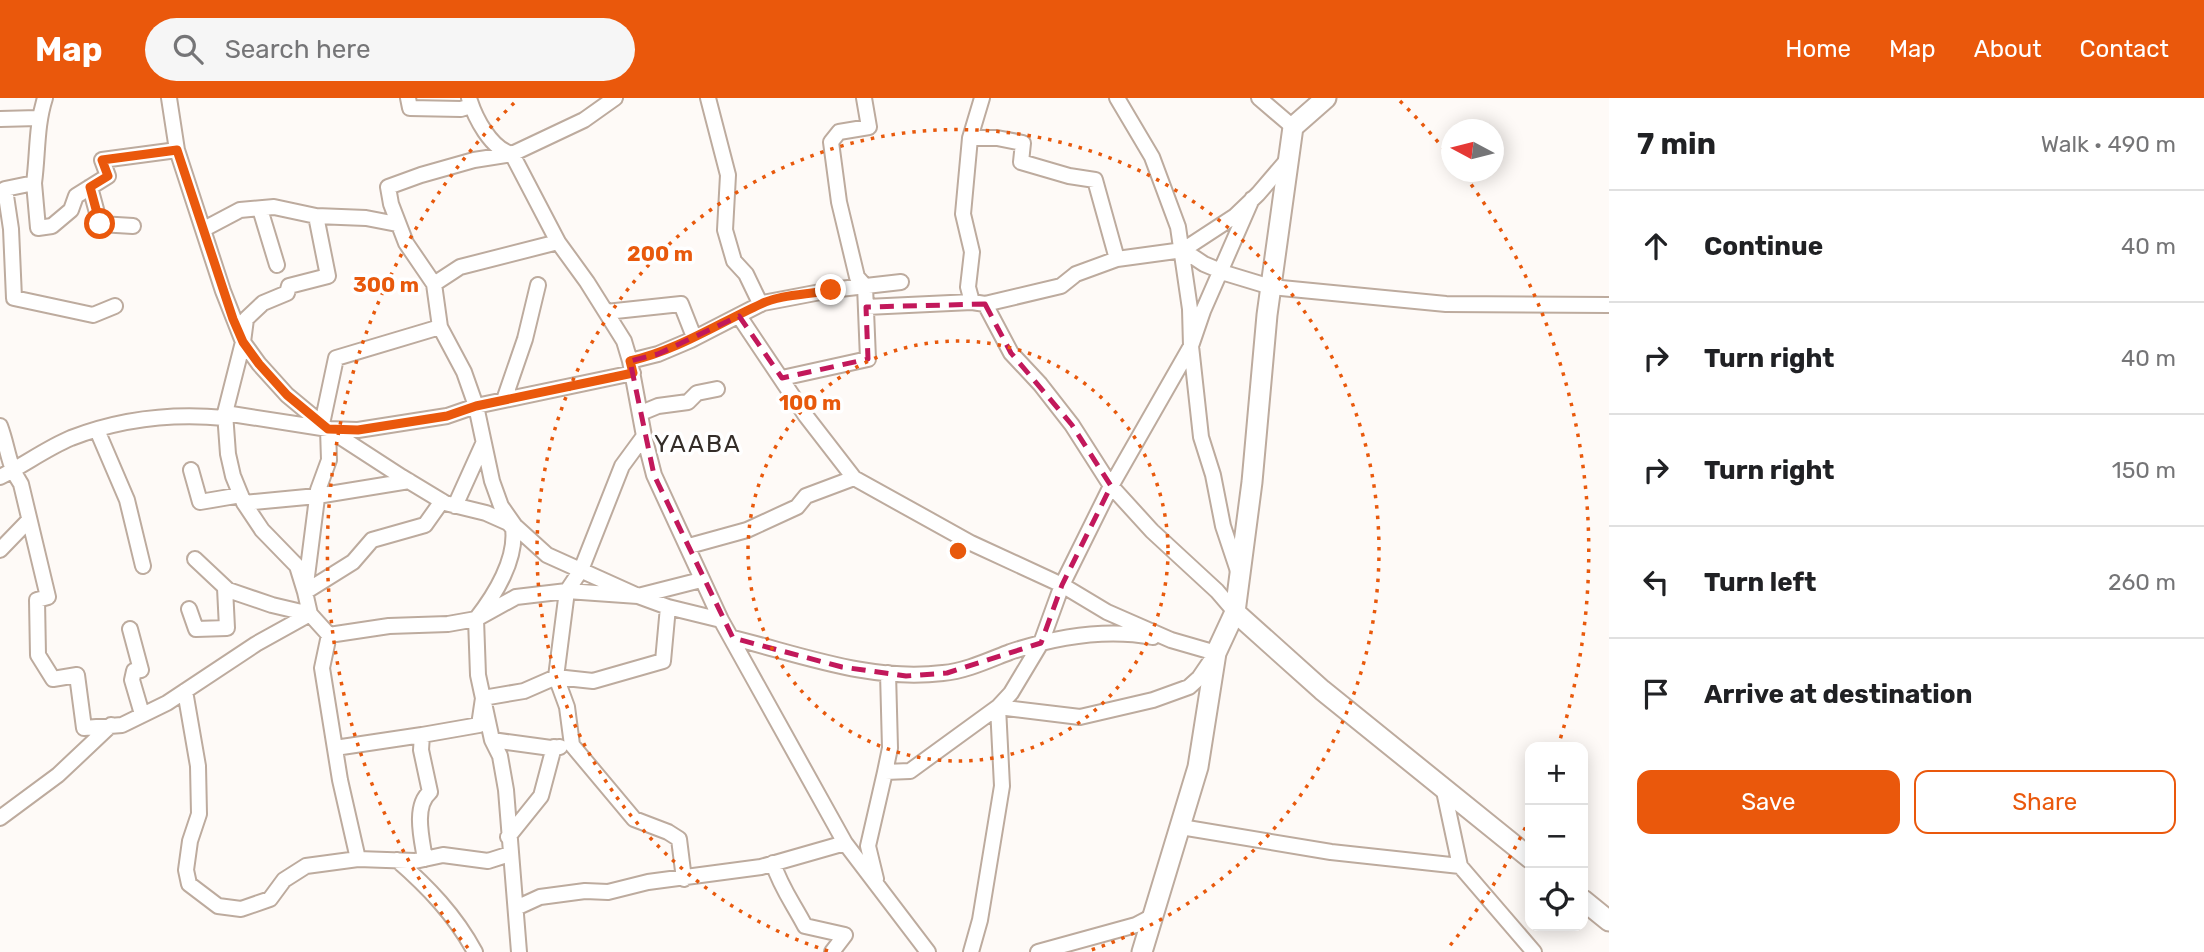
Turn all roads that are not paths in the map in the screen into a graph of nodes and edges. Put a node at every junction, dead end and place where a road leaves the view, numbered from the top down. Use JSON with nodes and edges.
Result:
{"nodes":[{"id":1,"x":45,"y":98,"type":"edge"},
{"id":2,"x":170,"y":98,"type":"edge"},
{"id":3,"x":408,"y":98,"type":"edge"},
{"id":4,"x":615,"y":98,"type":"edge"},
{"id":5,"x":708,"y":98,"type":"edge"},
{"id":6,"x":864,"y":98,"type":"edge"},
{"id":7,"x":982,"y":98,"type":"edge"},
{"id":8,"x":1118,"y":98,"type":"edge"},
{"id":9,"x":1259,"y":98,"type":"edge"},
{"id":10,"x":1326,"y":98,"type":"edge"},
{"id":11,"x":470,"y":102,"type":"edge"},
{"id":12,"x":1301,"y":114,"type":"edge"},
{"id":13,"x":38,"y":118,"type":"junction"},
{"id":14,"x":0,"y":119,"type":"edge"},
{"id":15,"x":970,"y":138,"type":"junction"},
{"id":16,"x":177,"y":150,"type":"junction"},
{"id":17,"x":512,"y":153,"type":"junction"},
{"id":18,"x":1287,"y":159,"type":"junction"},
{"id":19,"x":34,"y":183,"type":"junction"},
{"id":20,"x":90,"y":187,"type":"junction"},
{"id":21,"x":1252,"y":199,"type":"junction"},
{"id":22,"x":260,"y":209,"type":"junction"},
{"id":23,"x":316,"y":216,"type":"junction"},
{"id":24,"x":397,"y":224,"type":"junction"},
{"id":25,"x":133,"y":226,"type":"dead end"},
{"id":26,"x":38,"y":228,"type":"junction"},
{"id":27,"x":11,"y":229,"type":"junction"},
{"id":28,"x":204,"y":229,"type":"junction"},
{"id":29,"x":558,"y":242,"type":"junction"},
{"id":30,"x":1183,"y":250,"type":"junction"},
{"id":31,"x":1117,"y":259,"type":"junction"},
{"id":32,"x":277,"y":265,"type":"dead end"},
{"id":33,"x":1222,"y":272,"type":"junction"},
{"id":34,"x":6,"y":276,"type":"edge"},
{"id":35,"x":901,"y":282,"type":"dead end"},
{"id":36,"x":434,"y":284,"type":"junction"},
{"id":37,"x":538,"y":285,"type":"dead end"},
{"id":38,"x":865,"y":286,"type":"junction"},
{"id":39,"x":1271,"y":286,"type":"junction"},
{"id":40,"x":763,"y":303,"type":"junction"},
{"id":41,"x":979,"y":303,"type":"junction"},
{"id":42,"x":1609,"y":305,"type":"edge"},
{"id":43,"x":115,"y":306,"type":"dead end"},
{"id":44,"x":866,"y":307,"type":"junction"},
{"id":45,"x":606,"y":312,"type":"junction"},
{"id":46,"x":740,"y":316,"type":"junction"},
{"id":47,"x":440,"y":327,"type":"junction"},
{"id":48,"x":694,"y":337,"type":"junction"},
{"id":49,"x":243,"y":342,"type":"junction"},
{"id":50,"x":1191,"y":346,"type":"junction"},
{"id":51,"x":631,"y":367,"type":"junction"},
{"id":52,"x":782,"y":378,"type":"junction"},
{"id":53,"x":717,"y":389,"type":"dead end"},
{"id":54,"x":504,"y":400,"type":"junction"},
{"id":55,"x":476,"y":406,"type":"junction"},
{"id":56,"x":641,"y":413,"type":"junction"},
{"id":57,"x":225,"y":416,"type":"junction"},
{"id":58,"x":0,"y":426,"type":"edge"},
{"id":59,"x":325,"y":426,"type":"junction"},
{"id":60,"x":97,"y":430,"type":"junction"},
{"id":61,"x":644,"y":436,"type":"junction"},
{"id":62,"x":483,"y":444,"type":"junction"},
{"id":63,"x":191,"y":470,"type":"dead end"},
{"id":64,"x":6,"y":474,"type":"edge"},
{"id":65,"x":855,"y":478,"type":"junction"},
{"id":66,"x":409,"y":481,"type":"junction"},
{"id":67,"x":1111,"y":486,"type":"junction"},
{"id":68,"x":317,"y":496,"type":"junction"},
{"id":69,"x":242,"y":499,"type":"junction"},
{"id":70,"x":449,"y":503,"type":"junction"},
{"id":71,"x":29,"y":520,"type":"junction"},
{"id":72,"x":512,"y":525,"type":"junction"},
{"id":73,"x":688,"y":546,"type":"junction"},
{"id":74,"x":0,"y":551,"type":"edge"},
{"id":75,"x":195,"y":559,"type":"dead end"},
{"id":76,"x":143,"y":566,"type":"dead end"},
{"id":77,"x":580,"y":570,"type":"junction"},
{"id":78,"x":1239,"y":575,"type":"junction"},
{"id":79,"x":701,"y":580,"type":"junction"},
{"id":80,"x":1062,"y":585,"type":"junction"},
{"id":81,"x":225,"y":588,"type":"junction"},
{"id":82,"x":566,"y":591,"type":"junction"},
{"id":83,"x":305,"y":592,"type":"junction"},
{"id":84,"x":638,"y":596,"type":"junction"},
{"id":85,"x":668,"y":607,"type":"junction"},
{"id":86,"x":189,"y":609,"type":"dead end"},
{"id":87,"x":1235,"y":612,"type":"junction"},
{"id":88,"x":310,"y":614,"type":"junction"},
{"id":89,"x":476,"y":619,"type":"junction"},
{"id":90,"x":721,"y":620,"type":"junction"},
{"id":91,"x":130,"y":629,"type":"dead end"},
{"id":92,"x":330,"y":635,"type":"junction"},
{"id":93,"x":733,"y":638,"type":"junction"},
{"id":94,"x":1171,"y":640,"type":"junction"},
{"id":95,"x":1041,"y":643,"type":"junction"},
{"id":96,"x":1216,"y":653,"type":"junction"},
{"id":97,"x":888,"y":673,"type":"junction"},
{"id":98,"x":556,"y":677,"type":"junction"},
{"id":99,"x":185,"y":691,"type":"junction"},
{"id":100,"x":483,"y":698,"type":"junction"},
{"id":101,"x":998,"y":706,"type":"junction"},
{"id":102,"x":142,"y":714,"type":"junction"},
{"id":103,"x":111,"y":724,"type":"junction"},
{"id":104,"x":422,"y":735,"type":"junction"},
{"id":105,"x":492,"y":740,"type":"junction"},
{"id":106,"x":572,"y":745,"type":"junction"},
{"id":107,"x":554,"y":747,"type":"junction"},
{"id":108,"x":335,"y":748,"type":"junction"},
{"id":109,"x":885,"y":772,"type":"junction"},
{"id":110,"x":1444,"y":790,"type":"junction"},
{"id":111,"x":0,"y":818,"type":"edge"},
{"id":112,"x":1181,"y":827,"type":"junction"},
{"id":113,"x":508,"y":837,"type":"junction"},
{"id":114,"x":845,"y":843,"type":"junction"},
{"id":115,"x":1525,"y":854,"type":"edge"},
{"id":116,"x":510,"y":855,"type":"junction"},
{"id":117,"x":358,"y":859,"type":"junction"},
{"id":118,"x":425,"y":859,"type":"junction"},
{"id":119,"x":397,"y":860,"type":"junction"},
{"id":120,"x":773,"y":863,"type":"junction"},
{"id":121,"x":1460,"y":866,"type":"junction"},
{"id":122,"x":684,"y":879,"type":"junction"},
{"id":123,"x":877,"y":884,"type":"junction"},
{"id":124,"x":1588,"y":904,"type":"edge"},
{"id":125,"x":516,"y":908,"type":"junction"},
{"id":126,"x":1155,"y":915,"type":"junction"},
{"id":127,"x":1609,"y":920,"type":"edge"},
{"id":128,"x":475,"y":952,"type":"edge"},
{"id":129,"x":520,"y":952,"type":"edge"},
{"id":130,"x":832,"y":952,"type":"edge"},
{"id":131,"x":928,"y":952,"type":"edge"},
{"id":132,"x":971,"y":952,"type":"edge"},
{"id":133,"x":1038,"y":952,"type":"edge"},
{"id":134,"x":1142,"y":952,"type":"edge"},
{"id":135,"x":1534,"y":952,"type":"edge"}],
"edges":[{"from":1,"to":13,"type":"street"},
{"from":2,"to":16,"type":"street"},
{"from":3,"to":11,"type":"street"},
{"from":4,"to":17,"type":"street"},
{"from":5,"to":40,"type":"street"},
{"from":6,"to":38,"type":"street"},
{"from":7,"to":15,"type":"street"},
{"from":8,"to":30,"type":"street"},
{"from":9,"to":12,"type":"street"},
{"from":10,"to":12,"type":"street"},
{"from":11,"to":17,"type":"street"},
{"from":12,"to":18,"type":"street"},
{"from":13,"to":14,"type":"street"},
{"from":13,"to":19,"type":"street"},
{"from":15,"to":31,"type":"street"},
{"from":15,"to":41,"type":"street"},
{"from":16,"to":20,"type":"street"},
{"from":16,"to":28,"type":"street"},
{"from":17,"to":24,"type":"street"},
{"from":17,"to":29,"type":"street"},
{"from":18,"to":21,"type":"street"},
{"from":18,"to":39,"type":"street"},
{"from":19,"to":26,"type":"street"},
{"from":19,"to":27,"type":"street"},
{"from":20,"to":25,"type":"street"},
{"from":20,"to":26,"type":"street"},
{"from":21,"to":30,"type":"street"},
{"from":21,"to":33,"type":"street"},
{"from":22,"to":23,"type":"street"},
{"from":22,"to":28,"type":"street"},
{"from":22,"to":32,"type":"street"},
{"from":23,"to":24,"type":"street"},
{"from":23,"to":49,"type":"street"},
{"from":24,"to":36,"type":"street"},
{"from":26,"to":27,"type":"street"},
{"from":27,"to":34,"type":"street"},
{"from":28,"to":49,"type":"street"},
{"from":29,"to":36,"type":"street"},
{"from":29,"to":45,"type":"street"},
{"from":30,"to":31,"type":"street"},
{"from":30,"to":33,"type":"street"},
{"from":30,"to":50,"type":"street"},
{"from":31,"to":41,"type":"street"},
{"from":33,"to":39,"type":"street"},
{"from":33,"to":50,"type":"street"},
{"from":34,"to":43,"type":"street"},
{"from":35,"to":38,"type":"street"},
{"from":36,"to":47,"type":"street"},
{"from":37,"to":54,"type":"street"},
{"from":38,"to":40,"type":"street"},
{"from":38,"to":44,"type":"street"},
{"from":39,"to":42,"type":"street"},
{"from":39,"to":78,"type":"street"},
{"from":40,"to":46,"type":"street"},
{"from":41,"to":44,"type":"street"},
{"from":41,"to":67,"type":"street"},
{"from":44,"to":52,"type":"street"},
{"from":45,"to":48,"type":"street"},
{"from":45,"to":51,"type":"street"},
{"from":46,"to":48,"type":"street"},
{"from":46,"to":52,"type":"street"},
{"from":47,"to":55,"type":"street"},
{"from":47,"to":59,"type":"street"},
{"from":48,"to":51,"type":"street"},
{"from":49,"to":57,"type":"street"},
{"from":49,"to":59,"type":"street"},
{"from":50,"to":67,"type":"street"},
{"from":50,"to":78,"type":"street"},
{"from":51,"to":54,"type":"street"},
{"from":51,"to":56,"type":"street"},
{"from":52,"to":65,"type":"street"},
{"from":53,"to":56,"type":"street"},
{"from":54,"to":55,"type":"street"},
{"from":55,"to":59,"type":"street"},
{"from":55,"to":62,"type":"street"},
{"from":56,"to":61,"type":"street"},
{"from":57,"to":59,"type":"street"},
{"from":57,"to":60,"type":"street"},
{"from":57,"to":69,"type":"street"},
{"from":58,"to":64,"type":"street"},
{"from":59,"to":66,"type":"street"},
{"from":59,"to":68,"type":"street"},
{"from":60,"to":64,"type":"street"},
{"from":60,"to":76,"type":"street"},
{"from":61,"to":73,"type":"street"},
{"from":61,"to":77,"type":"street"},
{"from":62,"to":70,"type":"street"},
{"from":62,"to":72,"type":"street"},
{"from":63,"to":69,"type":"street"},
{"from":64,"to":71,"type":"street"},
{"from":65,"to":73,"type":"street"},
{"from":65,"to":80,"type":"street"},
{"from":66,"to":68,"type":"street"},
{"from":66,"to":70,"type":"street"},
{"from":67,"to":80,"type":"street"},
{"from":67,"to":87,"type":"street"},
{"from":68,"to":69,"type":"street"},
{"from":68,"to":83,"type":"street"},
{"from":69,"to":83,"type":"street"},
{"from":70,"to":72,"type":"street"},
{"from":70,"to":83,"type":"street"},
{"from":71,"to":74,"type":"street"},
{"from":71,"to":103,"type":"street"},
{"from":72,"to":77,"type":"street"},
{"from":72,"to":89,"type":"street"},
{"from":73,"to":79,"type":"street"},
{"from":75,"to":81,"type":"street"},
{"from":77,"to":82,"type":"street"},
{"from":77,"to":84,"type":"street"},
{"from":78,"to":87,"type":"street"},
{"from":79,"to":84,"type":"street"},
{"from":79,"to":90,"type":"street"},
{"from":80,"to":94,"type":"street"},
{"from":80,"to":95,"type":"street"},
{"from":81,"to":86,"type":"street"},
{"from":81,"to":88,"type":"street"},
{"from":82,"to":84,"type":"street"},
{"from":82,"to":89,"type":"street"},
{"from":82,"to":98,"type":"street"},
{"from":83,"to":88,"type":"street"},
{"from":84,"to":85,"type":"street"},
{"from":85,"to":90,"type":"street"},
{"from":85,"to":98,"type":"street"},
{"from":87,"to":96,"type":"street"},
{"from":87,"to":110,"type":"street"},
{"from":88,"to":92,"type":"street"},
{"from":88,"to":99,"type":"street"},
{"from":89,"to":92,"type":"street"},
{"from":89,"to":100,"type":"street"},
{"from":90,"to":93,"type":"street"},
{"from":91,"to":102,"type":"street"},
{"from":92,"to":108,"type":"street"},
{"from":93,"to":97,"type":"street"},
{"from":93,"to":114,"type":"street"},
{"from":94,"to":95,"type":"street"},
{"from":94,"to":96,"type":"street"},
{"from":95,"to":97,"type":"street"},
{"from":95,"to":101,"type":"street"},
{"from":96,"to":101,"type":"street"},
{"from":96,"to":112,"type":"street"},
{"from":97,"to":109,"type":"street"},
{"from":98,"to":100,"type":"street"},
{"from":98,"to":106,"type":"street"},
{"from":99,"to":102,"type":"street"},
{"from":99,"to":117,"type":"street"},
{"from":100,"to":104,"type":"street"},
{"from":100,"to":105,"type":"street"},
{"from":101,"to":109,"type":"street"},
{"from":101,"to":132,"type":"street"},
{"from":102,"to":103,"type":"street"},
{"from":103,"to":111,"type":"street"},
{"from":104,"to":108,"type":"street"},
{"from":104,"to":118,"type":"street"},
{"from":105,"to":107,"type":"street"},
{"from":105,"to":113,"type":"street"},
{"from":106,"to":107,"type":"street"},
{"from":106,"to":122,"type":"street"},
{"from":107,"to":113,"type":"street"},
{"from":108,"to":117,"type":"street"},
{"from":109,"to":123,"type":"street"},
{"from":110,"to":115,"type":"street"},
{"from":110,"to":121,"type":"street"},
{"from":112,"to":121,"type":"street"},
{"from":112,"to":126,"type":"street"},
{"from":113,"to":116,"type":"street"},
{"from":114,"to":120,"type":"street"},
{"from":114,"to":123,"type":"street"},
{"from":116,"to":118,"type":"street"},
{"from":116,"to":125,"type":"street"},
{"from":117,"to":119,"type":"street"},
{"from":118,"to":119,"type":"street"},
{"from":119,"to":128,"type":"street"},
{"from":120,"to":122,"type":"street"},
{"from":120,"to":130,"type":"street"},
{"from":121,"to":135,"type":"street"},
{"from":122,"to":125,"type":"street"},
{"from":123,"to":131,"type":"street"},
{"from":124,"to":127,"type":"street"},
{"from":125,"to":129,"type":"street"},
{"from":126,"to":133,"type":"street"},
{"from":126,"to":134,"type":"street"}]}
